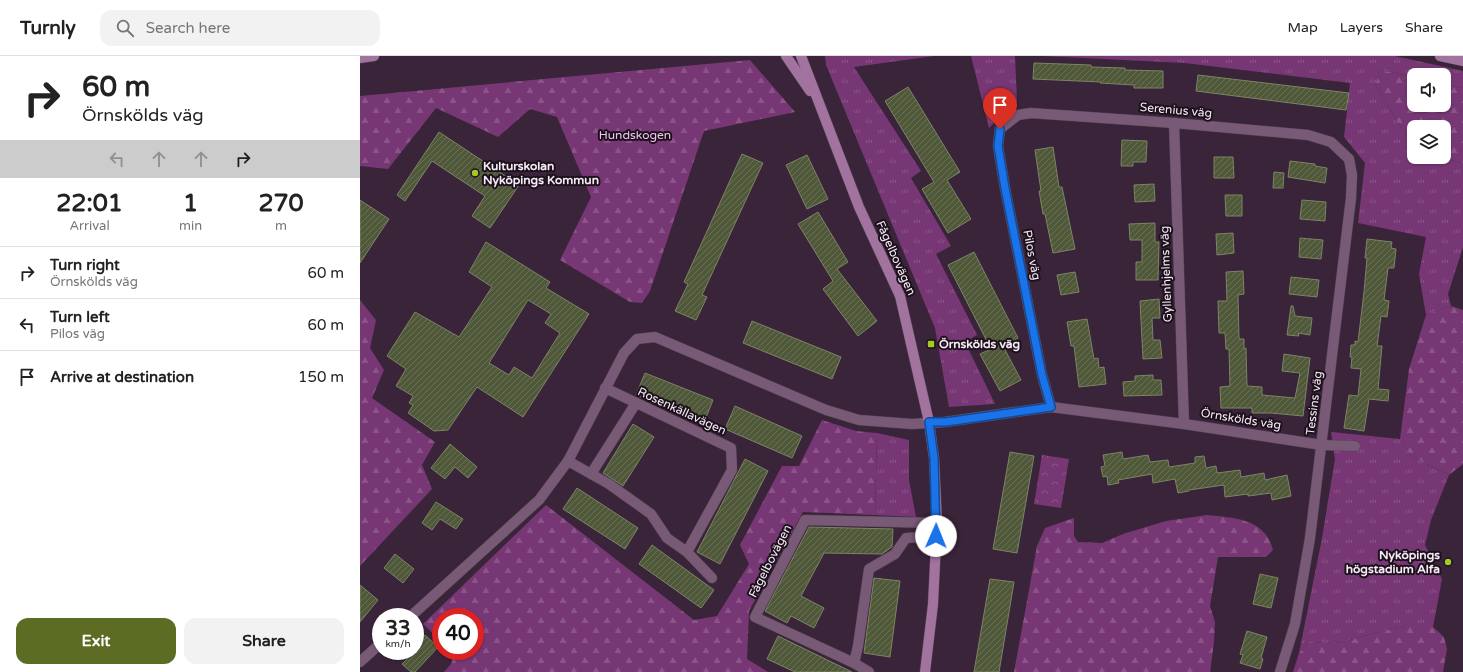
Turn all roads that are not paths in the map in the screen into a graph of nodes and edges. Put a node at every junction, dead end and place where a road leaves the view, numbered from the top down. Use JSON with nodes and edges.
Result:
{"nodes":[{"id":1,"x":374,"y":56,"type":"edge"},
{"id":2,"x":786,"y":56,"type":"edge"},
{"id":3,"x":801,"y":56,"type":"edge"},
{"id":4,"x":1440,"y":56,"type":"edge"},
{"id":5,"x":360,"y":58,"type":"edge"},
{"id":6,"x":1463,"y":61,"type":"edge"},
{"id":7,"x":819,"y":104,"type":"junction"},
{"id":8,"x":1018,"y":115,"type":"joint"},
{"id":9,"x":1174,"y":123,"type":"junction"},
{"id":10,"x":1331,"y":142,"type":"joint"},
{"id":11,"x":605,"y":388,"type":"junction"},
{"id":12,"x":636,"y":403,"type":"junction"},
{"id":13,"x":1051,"y":407,"type":"junction"},
{"id":14,"x":929,"y":422,"type":"junction"},
{"id":15,"x":1184,"y":424,"type":"junction"},
{"id":16,"x":1322,"y":445,"type":"junction"},
{"id":17,"x":1355,"y":446,"type":"dead end"},
{"id":18,"x":568,"y":461,"type":"junction"},
{"id":19,"x":591,"y":474,"type":"junction"},
{"id":20,"x":937,"y":523,"type":"junction"},
{"id":21,"x":936,"y":536,"type":"junction"},
{"id":22,"x":687,"y":552,"type":"junction"},
{"id":23,"x":712,"y":578,"type":"dead end"},
{"id":24,"x":420,"y":608,"type":"edge"},
{"id":25,"x":372,"y":651,"type":"edge"},
{"id":26,"x":360,"y":662,"type":"edge"},
{"id":27,"x":854,"y":664,"type":"junction"},
{"id":28,"x":870,"y":672,"type":"edge"},
{"id":29,"x":925,"y":672,"type":"edge"},
{"id":30,"x":1280,"y":672,"type":"edge"}],
"edges":[{"from":1,"to":5,"type":"street"},
{"from":2,"to":7,"type":"street","name":"Fågelbovägen"},
{"from":3,"to":7,"type":"street","name":"Fågelbovägen"},
{"from":4,"to":6,"type":"street"},
{"from":7,"to":14,"type":"street","name":"Fågelbovägen"},
{"from":8,"to":9,"type":"street","name":"Serenius väg"},
{"from":8,"to":13,"type":"street","name":"Pilos väg"},
{"from":9,"to":10,"type":"street","name":"Serenius väg"},
{"from":9,"to":15,"type":"street","name":"Gyllenhjelms väg"},
{"from":10,"to":16,"type":"street","name":"Tessins väg"},
{"from":11,"to":12,"type":"street","name":"Rosenkällavägen"},
{"from":11,"to":14,"type":"street","name":"Örnskölds väg"},
{"from":11,"to":18,"type":"street"},
{"from":12,"to":19,"type":"street"},
{"from":12,"to":22,"type":"street","name":"Rosenkällavägen"},
{"from":13,"to":14,"type":"street","name":"Örnskölds väg"},
{"from":13,"to":15,"type":"street","name":"Örnskölds väg"},
{"from":14,"to":20,"type":"street","name":"Fågelbovägen"},
{"from":15,"to":16,"type":"street","name":"Örnskölds väg"},
{"from":16,"to":17,"type":"street","name":"Örnskölds väg"},
{"from":16,"to":30,"type":"street","name":"Tessins väg"},
{"from":18,"to":19,"type":"street"},
{"from":18,"to":24,"type":"street"},
{"from":19,"to":22,"type":"street"},
{"from":20,"to":21,"type":"street","name":"Fågelbovägen"},
{"from":20,"to":27,"type":"street","name":"Fågelbovägen"},
{"from":21,"to":27,"type":"street"},
{"from":21,"to":29,"type":"street","name":"Fågelbovägen"},
{"from":22,"to":23,"type":"street"},
{"from":25,"to":26,"type":"street"},
{"from":27,"to":28,"type":"street","name":"Fågelbovägen"}]}
